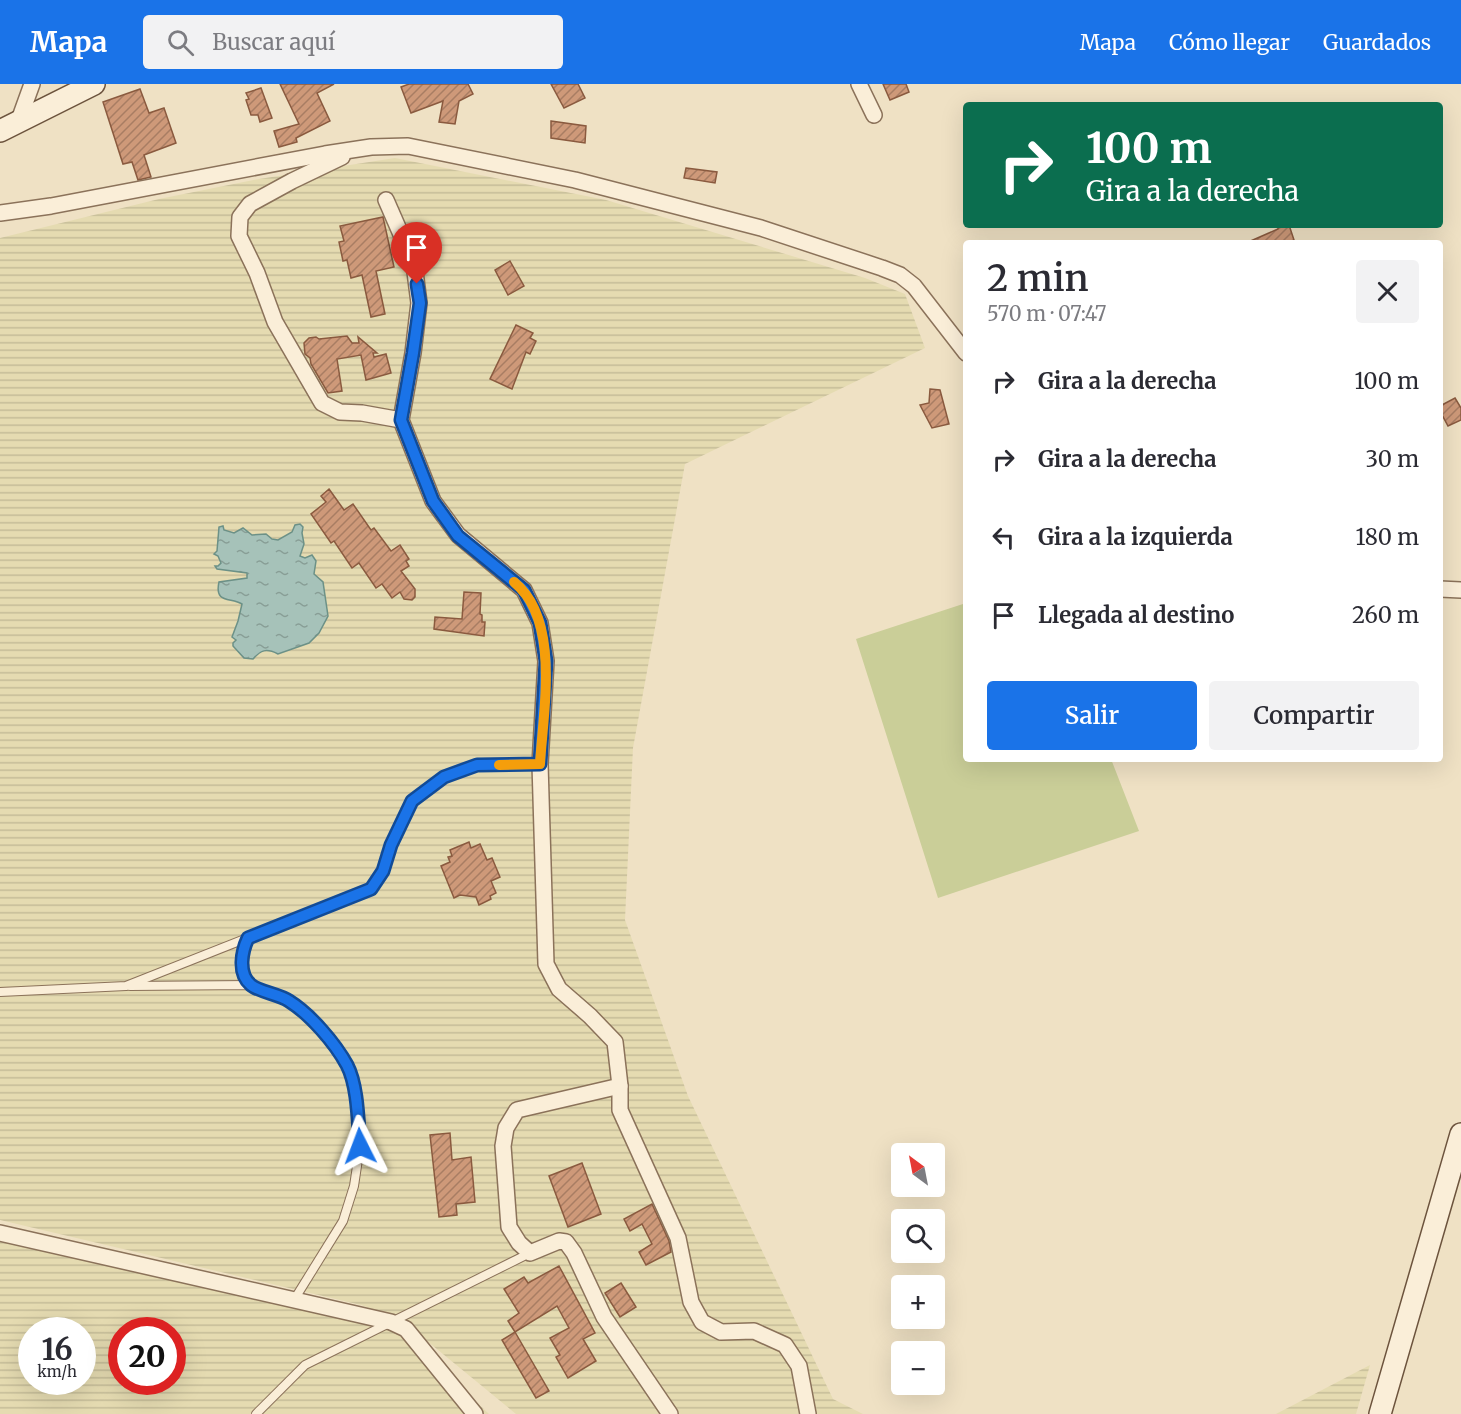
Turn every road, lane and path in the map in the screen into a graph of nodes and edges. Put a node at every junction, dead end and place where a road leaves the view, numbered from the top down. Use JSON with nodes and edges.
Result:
{"nodes":[{"id":1,"x":32,"y":84,"type":"edge"},
{"id":2,"x":94,"y":84,"type":"edge"},
{"id":3,"x":859,"y":84,"type":"edge"},
{"id":4,"x":874,"y":115,"type":"dead end"},
{"id":5,"x":19,"y":120,"type":"junction"},
{"id":6,"x":0,"y":131,"type":"edge"},
{"id":7,"x":358,"y":149,"type":"junction"},
{"id":8,"x":386,"y":200,"type":"dead end"},
{"id":9,"x":0,"y":213,"type":"edge"},
{"id":10,"x":963,"y":349,"type":"edge"},
{"id":11,"x":401,"y":420,"type":"junction"},
{"id":12,"x":1443,"y":589,"type":"edge"},
{"id":13,"x":1461,"y":590,"type":"edge"},
{"id":14,"x":540,"y":764,"type":"junction"},
{"id":15,"x":248,"y":938,"type":"junction"},
{"id":16,"x":251,"y":985,"type":"junction"},
{"id":17,"x":126,"y":986,"type":"junction"},
{"id":18,"x":0,"y":992,"type":"edge"},
{"id":19,"x":620,"y":1086,"type":"junction"},
{"id":20,"x":1461,"y":1134,"type":"edge"},
{"id":21,"x":0,"y":1233,"type":"edge"},
{"id":22,"x":530,"y":1253,"type":"junction"},
{"id":23,"x":294,"y":1300,"type":"junction"},
{"id":24,"x":391,"y":1322,"type":"junction"},
{"id":25,"x":256,"y":1414,"type":"edge"},
{"id":26,"x":475,"y":1414,"type":"edge"},
{"id":27,"x":670,"y":1414,"type":"edge"},
{"id":28,"x":808,"y":1414,"type":"edge"},
{"id":29,"x":1380,"y":1414,"type":"edge"}],
"edges":[{"from":1,"to":5,"type":"street"},
{"from":2,"to":5,"type":"main road"},
{"from":3,"to":4,"type":"street"},
{"from":5,"to":6,"type":"main road"},
{"from":7,"to":9,"type":"street"},
{"from":7,"to":10,"type":"street"},
{"from":7,"to":11,"type":"street"},
{"from":8,"to":11,"type":"street"},
{"from":11,"to":14,"type":"street"},
{"from":12,"to":13,"type":"street"},
{"from":14,"to":15,"type":"lane"},
{"from":14,"to":19,"type":"street"},
{"from":15,"to":16,"type":"lane"},
{"from":15,"to":17,"type":"lane"},
{"from":16,"to":17,"type":"lane"},
{"from":16,"to":23,"type":"lane"},
{"from":17,"to":18,"type":"lane"},
{"from":19,"to":22,"type":"street"},
{"from":19,"to":28,"type":"street"},
{"from":20,"to":29,"type":"main road"},
{"from":21,"to":23,"type":"street"},
{"from":22,"to":24,"type":"lane"},
{"from":22,"to":27,"type":"street"},
{"from":23,"to":24,"type":"street"},
{"from":24,"to":25,"type":"lane"},
{"from":24,"to":26,"type":"street"}]}
